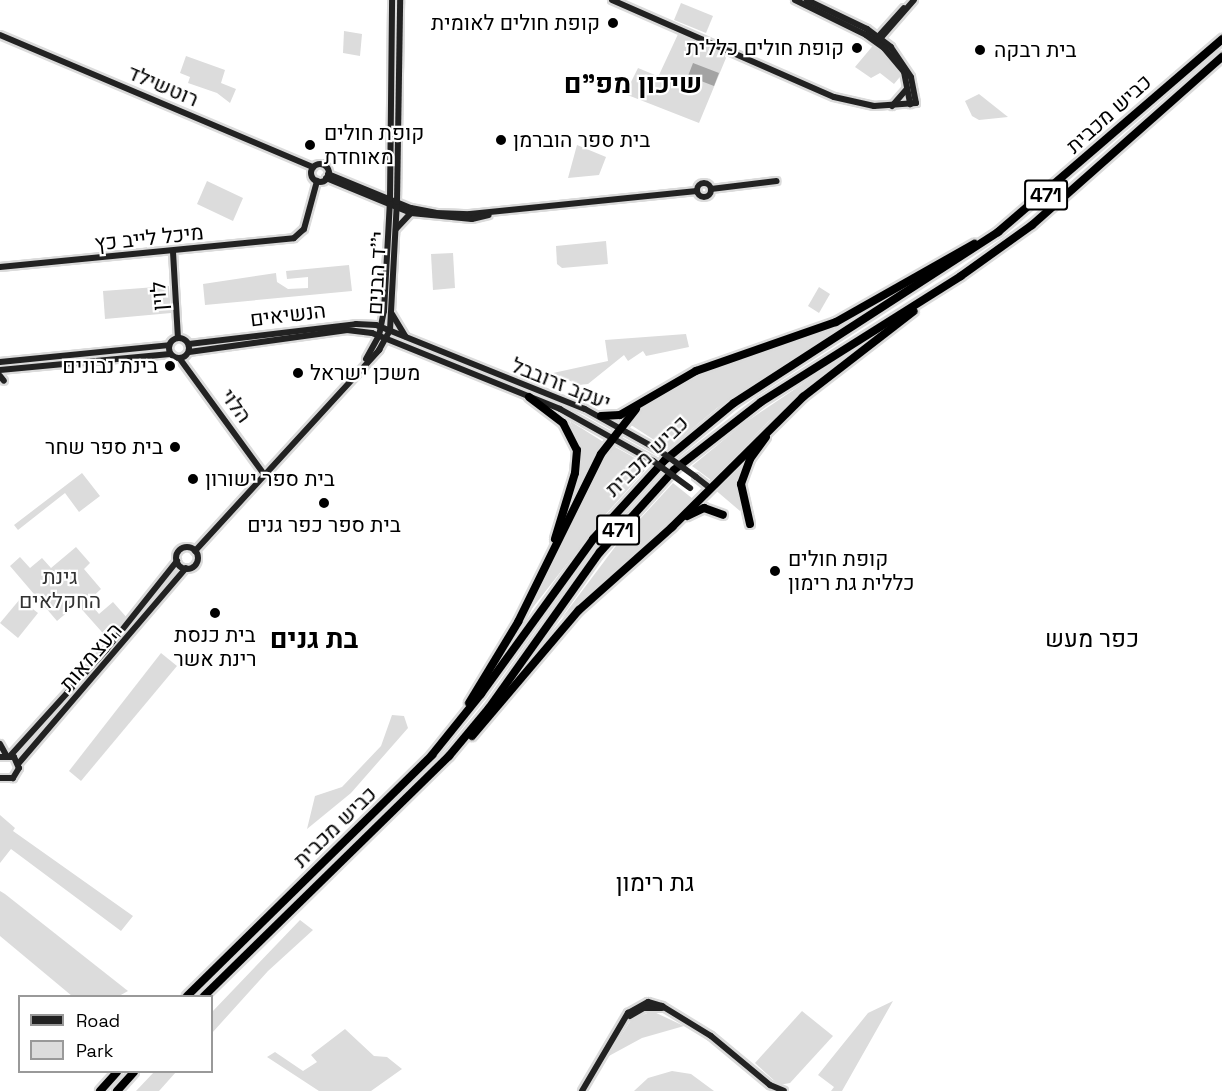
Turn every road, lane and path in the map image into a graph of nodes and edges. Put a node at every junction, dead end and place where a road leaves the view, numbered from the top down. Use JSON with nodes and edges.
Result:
{"nodes":[{"id":1,"x":392,"y":0,"type":"edge"},
{"id":2,"x":400,"y":0,"type":"edge"},
{"id":3,"x":612,"y":0,"type":"edge"},
{"id":4,"x":795,"y":0,"type":"edge"},
{"id":5,"x":807,"y":0,"type":"edge"},
{"id":6,"x":913,"y":0,"type":"edge"},
{"id":7,"x":0,"y":35,"type":"edge"},
{"id":8,"x":879,"y":38,"type":"junction"},
{"id":9,"x":1222,"y":39,"type":"edge"},
{"id":10,"x":1222,"y":57,"type":"edge"},
{"id":11,"x":908,"y":89,"type":"junction"},
{"id":12,"x":913,"y":103,"type":"junction"},
{"id":13,"x":892,"y":106,"type":"junction"},
{"id":14,"x":313,"y":167,"type":"junction"},
{"id":15,"x":327,"y":176,"type":"junction"},
{"id":16,"x":317,"y":181,"type":"junction"},
{"id":17,"x":777,"y":181,"type":"dead end"},
{"id":18,"x":390,"y":188,"type":"junction"},
{"id":19,"x":379,"y":195,"type":"junction"},
{"id":20,"x":390,"y":202,"type":"junction"},
{"id":21,"x":397,"y":205,"type":"junction"},
{"id":22,"x":516,"y":208,"type":"junction"},
{"id":23,"x":411,"y":213,"type":"junction"},
{"id":24,"x":1014,"y":221,"type":"junction"},
{"id":25,"x":396,"y":229,"type":"junction"},
{"id":26,"x":173,"y":252,"type":"junction"},
{"id":27,"x":0,"y":267,"type":"edge"},
{"id":28,"x":960,"y":276,"type":"junction"},
{"id":29,"x":384,"y":311,"type":"junction"},
{"id":30,"x":392,"y":314,"type":"junction"},
{"id":31,"x":369,"y":324,"type":"junction"},
{"id":32,"x":382,"y":327,"type":"junction"},
{"id":33,"x":390,"y":330,"type":"junction"},
{"id":34,"x":178,"y":338,"type":"junction"},
{"id":35,"x":383,"y":338,"type":"junction"},
{"id":36,"x":407,"y":339,"type":"junction"},
{"id":37,"x":189,"y":344,"type":"junction"},
{"id":38,"x":169,"y":345,"type":"junction"},
{"id":39,"x":398,"y":345,"type":"junction"},
{"id":40,"x":189,"y":352,"type":"junction"},
{"id":41,"x":170,"y":354,"type":"junction"},
{"id":42,"x":375,"y":354,"type":"junction"},
{"id":43,"x":180,"y":359,"type":"junction"},
{"id":44,"x":0,"y":362,"type":"edge"},
{"id":45,"x":361,"y":367,"type":"junction"},
{"id":46,"x":0,"y":370,"type":"edge"},
{"id":47,"x":654,"y":394,"type":"junction"},
{"id":48,"x":529,"y":398,"type":"junction"},
{"id":49,"x":788,"y":410,"type":"junction"},
{"id":50,"x":601,"y":416,"type":"junction"},
{"id":51,"x":620,"y":427,"type":"junction"},
{"id":52,"x":612,"y":437,"type":"junction"},
{"id":53,"x":264,"y":474,"type":"junction"},
{"id":54,"x":710,"y":488,"type":"junction"},
{"id":55,"x":701,"y":497,"type":"junction"},
{"id":56,"x":723,"y":515,"type":"dead end"},
{"id":57,"x":678,"y":521,"type":"junction"},
{"id":58,"x":750,"y":524,"type":"dead end"},
{"id":59,"x":195,"y":551,"type":"junction"},
{"id":60,"x":177,"y":561,"type":"junction"},
{"id":61,"x":186,"y":568,"type":"junction"},
{"id":62,"x":542,"y":577,"type":"junction"},
{"id":63,"x":450,"y":735,"type":"junction"},
{"id":64,"x":0,"y":744,"type":"edge"},
{"id":65,"x":6,"y":756,"type":"edge"},
{"id":66,"x":18,"y":764,"type":"junction"},
{"id":67,"x":438,"y":768,"type":"junction"},
{"id":68,"x":1,"y":779,"type":"edge"},
{"id":69,"x":188,"y":995,"type":"edge"},
{"id":70,"x":205,"y":995,"type":"edge"},
{"id":71,"x":115,"y":1073,"type":"edge"},
{"id":72,"x":132,"y":1073,"type":"edge"},
{"id":73,"x":773,"y":1088,"type":"edge"},
{"id":74,"x":100,"y":1091,"type":"edge"},
{"id":75,"x":117,"y":1091,"type":"edge"},
{"id":76,"x":582,"y":1091,"type":"edge"},
{"id":77,"x":785,"y":1091,"type":"edge"}],
"edges":[{"from":1,"to":18,"type":"main road","name":"י''ד הבנים"},
{"from":2,"to":21,"type":"main road","name":"י''ד הבנים"},
{"from":3,"to":13,"type":"main road"},
{"from":4,"to":8,"type":"main road"},
{"from":5,"to":8,"type":"main road"},
{"from":6,"to":8,"type":"main road"},
{"from":7,"to":14,"type":"main road","name":"רוטשילד"},
{"from":8,"to":11,"type":"main road"},
{"from":8,"to":12,"type":"main road"},
{"from":9,"to":24,"type":"highway","name":"כביש מכבית","number":"471"},
{"from":10,"to":28,"type":"highway","name":"כביש מכבית","number":"471"},
{"from":11,"to":12,"type":"main road"},
{"from":11,"to":13,"type":"main road"},
{"from":12,"to":13,"type":"main road"},
{"from":14,"to":15,"type":"main road","name":"רוטשילד"},
{"from":14,"to":16,"type":"main road"},
{"from":15,"to":16,"type":"main road"},
{"from":15,"to":19,"type":"main road"},
{"from":15,"to":20,"type":"main road"},
{"from":16,"to":26,"type":"main road","name":"מיכל לייב כץ"},
{"from":17,"to":22,"type":"main road"},
{"from":18,"to":19,"type":"main road"},
{"from":18,"to":20,"type":"main road","name":"י''ד הבנים"},
{"from":19,"to":20,"type":"main road"},
{"from":20,"to":21,"type":"main road"},
{"from":20,"to":29,"type":"main road","name":"י''ד הבנים"},
{"from":21,"to":22,"type":"main road"},
{"from":21,"to":23,"type":"main road"},
{"from":21,"to":25,"type":"main road","name":"י''ד הבנים"},
{"from":22,"to":23,"type":"main road"},
{"from":23,"to":25,"type":"main road"},
{"from":24,"to":47,"type":"highway"},
{"from":24,"to":63,"type":"highway","name":"כביש מכבית","number":"471"},
{"from":25,"to":30,"type":"main road","name":"י''ד הבנים"},
{"from":26,"to":27,"type":"main road","name":"מיכל לייב כץ"},
{"from":26,"to":34,"type":"main road","name":"לוין"},
{"from":28,"to":49,"type":"highway"},
{"from":28,"to":67,"type":"highway","name":"כביש מכבית","number":"471"},
{"from":29,"to":31,"type":"main road"},
{"from":29,"to":32,"type":"main road","name":"י''ד הבנים"},
{"from":30,"to":33,"type":"main road","name":"י''ד הבנים"},
{"from":30,"to":36,"type":"main road"},
{"from":31,"to":32,"type":"main road","name":"הנשיאים"},
{"from":31,"to":37,"type":"main road","name":"הנשיאים"},
{"from":32,"to":33,"type":"main road","name":"הנשיאים"},
{"from":32,"to":35,"type":"main road"},
{"from":33,"to":35,"type":"main road","name":"י''ד הבנים"},
{"from":33,"to":36,"type":"main road","name":"יעקב זרובבל"},
{"from":34,"to":37,"type":"main road"},
{"from":34,"to":38,"type":"main road"},
{"from":35,"to":39,"type":"main road","name":"יעקב זרובבל"},
{"from":35,"to":40,"type":"main road","name":"הנשיאים"},
{"from":35,"to":42,"type":"main road"},
{"from":35,"to":45,"type":"main road"},
{"from":36,"to":50,"type":"main road","name":"יעקב זרובבל"},
{"from":37,"to":40,"type":"main road"},
{"from":38,"to":41,"type":"main road"},
{"from":38,"to":44,"type":"main road"},
{"from":39,"to":42,"type":"main road"},
{"from":39,"to":48,"type":"main road","name":"יעקב זרובבל"},
{"from":40,"to":43,"type":"main road"},
{"from":41,"to":43,"type":"main road"},
{"from":41,"to":46,"type":"main road"},
{"from":42,"to":45,"type":"main road"},
{"from":43,"to":53,"type":"main road","name":"הלוי"},
{"from":45,"to":53,"type":"main road"},
{"from":47,"to":50,"type":"highway"},
{"from":47,"to":51,"type":"highway"},
{"from":48,"to":52,"type":"main road","name":"יעקב זרובבל"},
{"from":48,"to":62,"type":"highway"},
{"from":49,"to":54,"type":"highway"},
{"from":49,"to":58,"type":"highway"},
{"from":50,"to":51,"type":"main road","name":"יעקב זרובבל"},
{"from":51,"to":52,"type":"highway"},
{"from":51,"to":54,"type":"main road","name":"יעקב זרובבל","bridge":true},
{"from":52,"to":55,"type":"main road","name":"יעקב זרובבל","bridge":true},
{"from":52,"to":62,"type":"highway"},
{"from":53,"to":59,"type":"main road"},
{"from":54,"to":55,"type":"highway"},
{"from":55,"to":57,"type":"highway"},
{"from":56,"to":57,"type":"highway"},
{"from":57,"to":67,"type":"highway"},
{"from":59,"to":60,"type":"main road"},
{"from":59,"to":61,"type":"main road"},
{"from":60,"to":61,"type":"main road"},
{"from":60,"to":65,"type":"main road","name":"העצמאות"},
{"from":61,"to":66,"type":"main road","name":"העצמאות"},
{"from":62,"to":63,"type":"highway"},
{"from":63,"to":69,"type":"highway","name":"כביש מכבית","number":"471"},
{"from":64,"to":65,"type":"main road"},
{"from":65,"to":66,"type":"main road"},
{"from":66,"to":68,"type":"main road","name":"העצמאות"},
{"from":67,"to":70,"type":"highway","name":"כביש מכבית","number":"471"},
{"from":71,"to":74,"type":"highway"},
{"from":72,"to":75,"type":"highway"},
{"from":73,"to":76,"type":"main road"},
{"from":73,"to":77,"type":"main road"}]}
